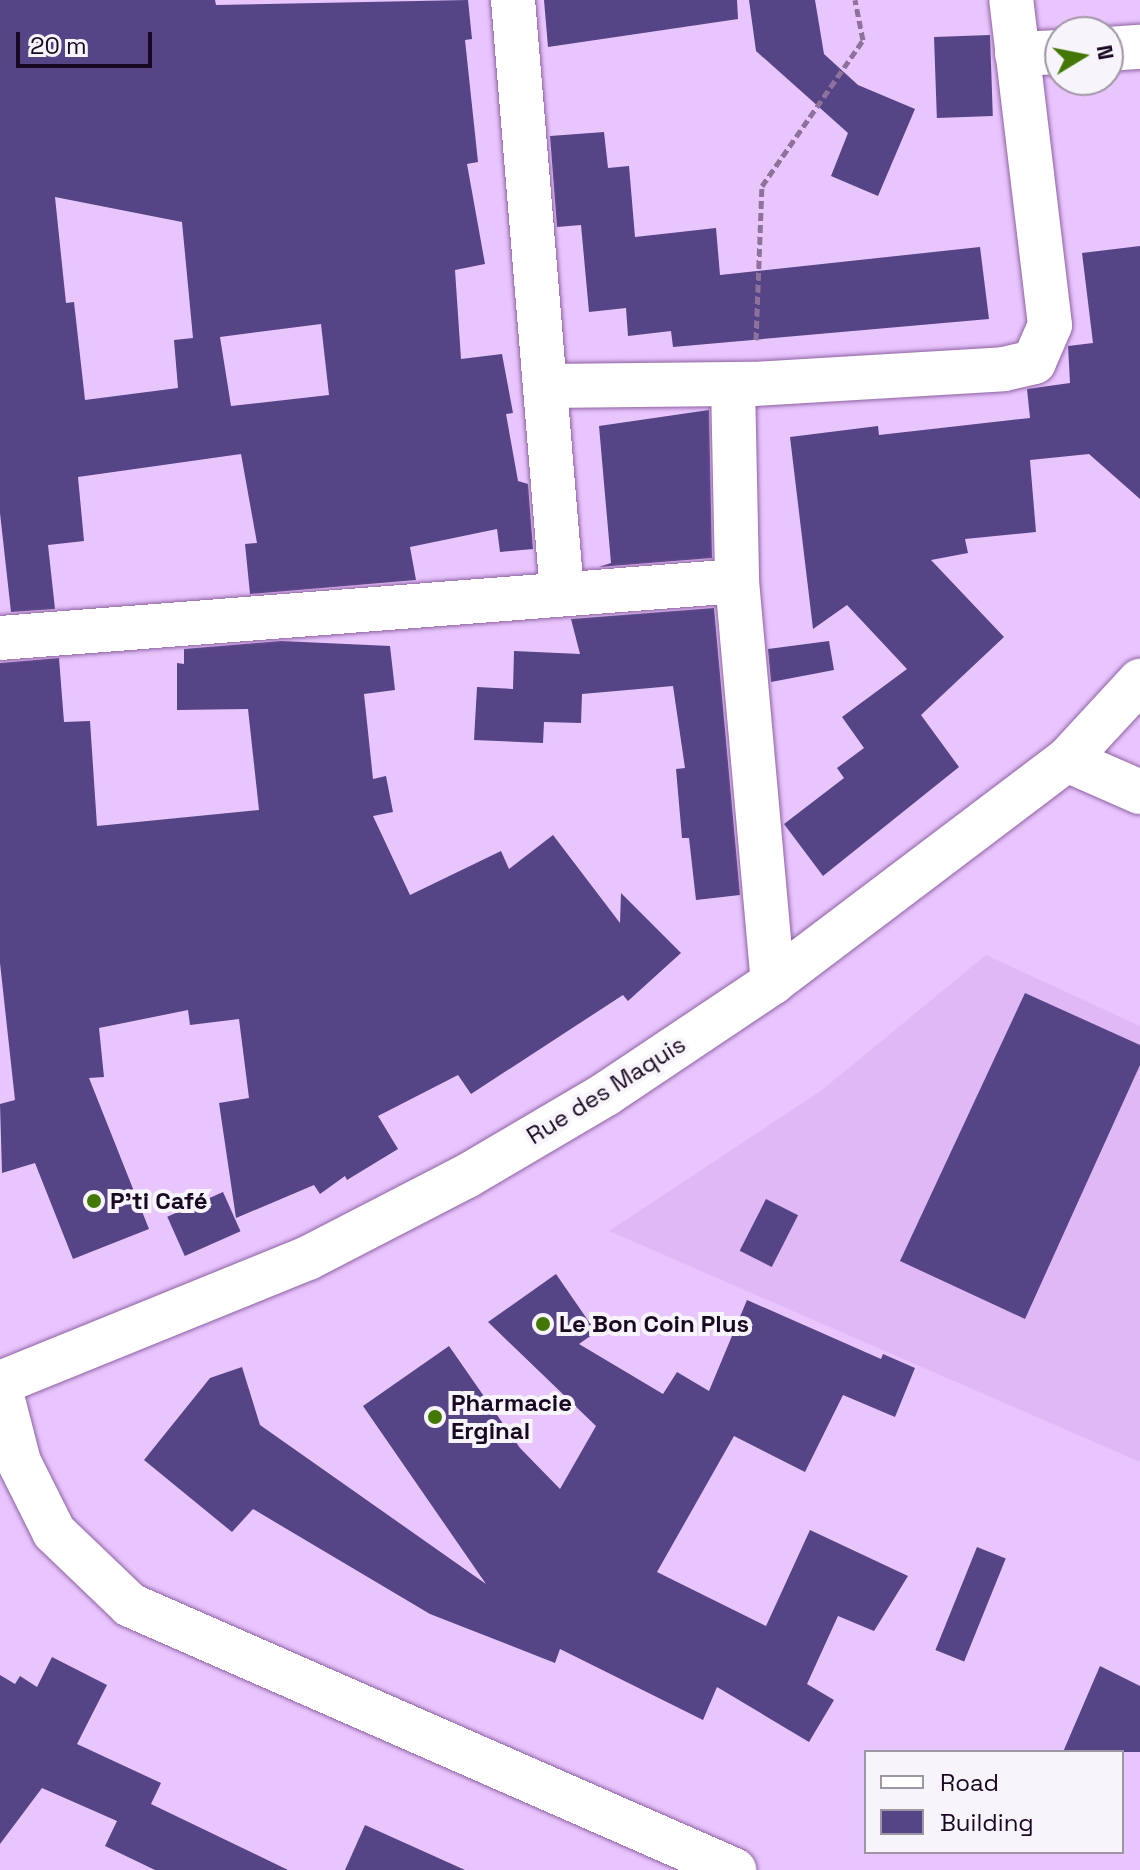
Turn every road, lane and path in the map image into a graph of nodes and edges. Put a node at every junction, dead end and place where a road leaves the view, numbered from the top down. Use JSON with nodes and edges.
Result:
{"nodes":[{"id":1,"x":513,"y":0,"type":"edge"},
{"id":2,"x":855,"y":0,"type":"edge"},
{"id":3,"x":1011,"y":0,"type":"edge"},
{"id":4,"x":1044,"y":53,"type":"edge"},
{"id":5,"x":1017,"y":54,"type":"junction"},
{"id":6,"x":743,"y":384,"type":"junction"},
{"id":7,"x":546,"y":386,"type":"junction"},
{"id":8,"x":737,"y":581,"type":"junction"},
{"id":9,"x":562,"y":593,"type":"junction"},
{"id":10,"x":0,"y":638,"type":"edge"},
{"id":11,"x":1140,"y":681,"type":"edge"},
{"id":12,"x":1067,"y":760,"type":"junction"},
{"id":13,"x":1140,"y":792,"type":"edge"},
{"id":14,"x":773,"y":982,"type":"junction"},
{"id":15,"x":0,"y":1386,"type":"edge"},
{"id":16,"x":734,"y":1870,"type":"edge"}],
"edges":[{"from":1,"to":7,"type":"street"},
{"from":2,"to":6,"type":"path"},
{"from":3,"to":5,"type":"street"},
{"from":4,"to":5,"type":"street"},
{"from":5,"to":6,"type":"street"},
{"from":6,"to":7,"type":"street"},
{"from":6,"to":8,"type":"street"},
{"from":7,"to":9,"type":"street"},
{"from":8,"to":9,"type":"street"},
{"from":8,"to":14,"type":"street"},
{"from":9,"to":10,"type":"street"},
{"from":11,"to":12,"type":"street","name":"Rue des Maquis"},
{"from":12,"to":13,"type":"street"},
{"from":12,"to":14,"type":"street","name":"Rue des Maquis"},
{"from":14,"to":15,"type":"street","name":"Rue des Maquis"},
{"from":15,"to":16,"type":"street"}]}
